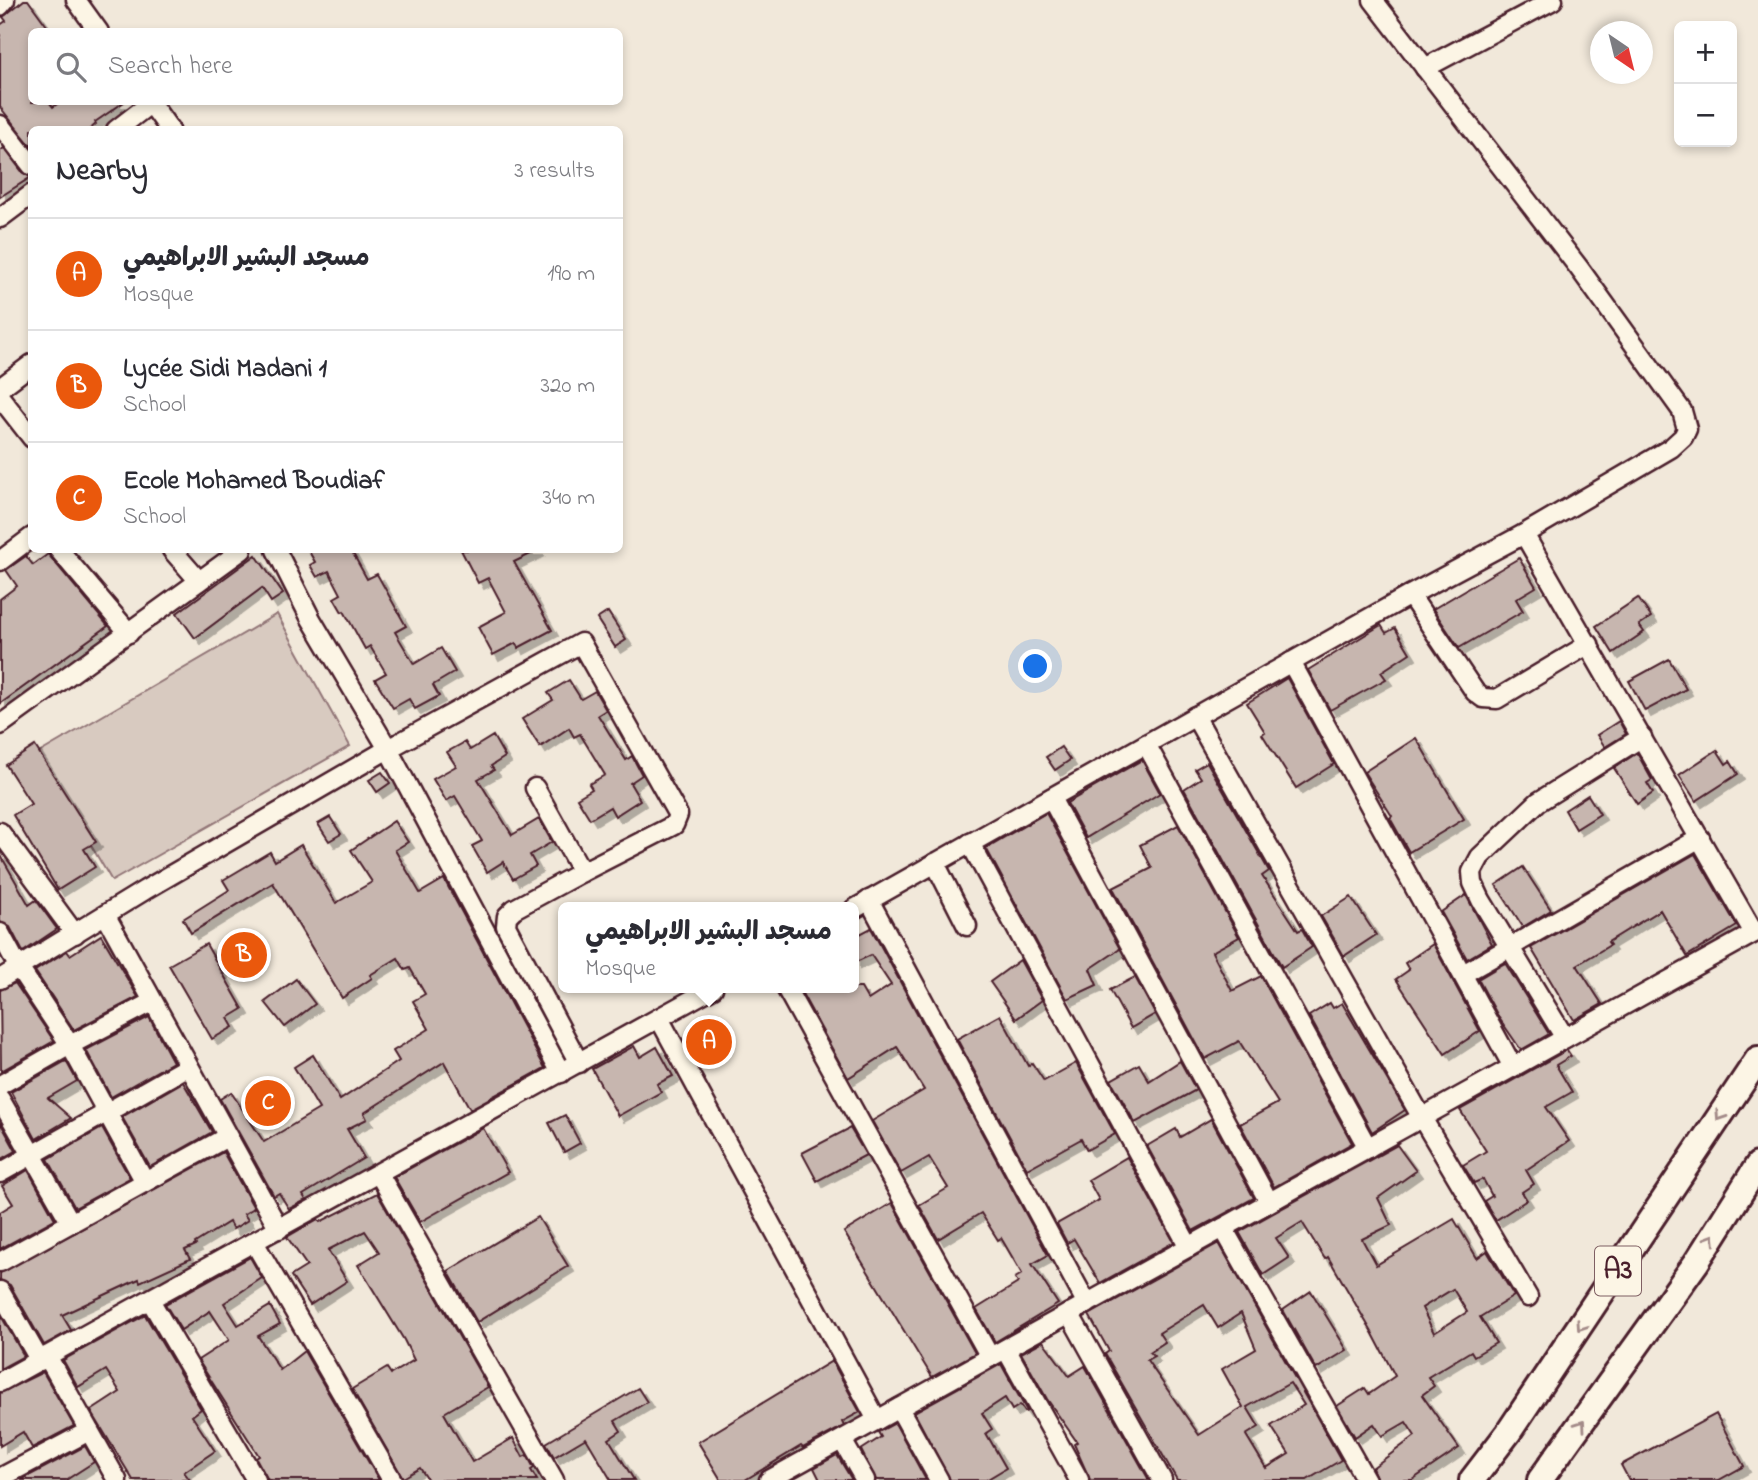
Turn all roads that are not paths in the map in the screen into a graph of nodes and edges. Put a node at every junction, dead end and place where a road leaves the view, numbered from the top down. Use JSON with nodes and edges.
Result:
{"nodes":[{"id":1,"x":5,"y":0,"type":"edge"},
{"id":2,"x":76,"y":0,"type":"edge"},
{"id":3,"x":1373,"y":0,"type":"edge"},
{"id":4,"x":1553,"y":0,"type":"edge"},
{"id":5,"x":0,"y":6,"type":"edge"},
{"id":6,"x":96,"y":28,"type":"edge"},
{"id":7,"x":1425,"y":68,"type":"junction"},
{"id":8,"x":146,"y":105,"type":"edge"},
{"id":9,"x":152,"y":105,"type":"edge"},
{"id":10,"x":0,"y":125,"type":"edge"},
{"id":11,"x":121,"y":126,"type":"edge"},
{"id":12,"x":167,"y":126,"type":"edge"},
{"id":13,"x":28,"y":161,"type":"edge"},
{"id":14,"x":28,"y":197,"type":"edge"},
{"id":15,"x":0,"y":218,"type":"edge"},
{"id":16,"x":28,"y":367,"type":"edge"},
{"id":17,"x":0,"y":388,"type":"edge"},
{"id":18,"x":0,"y":397,"type":"edge"},
{"id":19,"x":28,"y":433,"type":"edge"},
{"id":20,"x":1524,"y":534,"type":"junction"},
{"id":21,"x":28,"y":540,"type":"edge"},
{"id":22,"x":62,"y":553,"type":"edge"},
{"id":23,"x":175,"y":553,"type":"edge"},
{"id":24,"x":238,"y":553,"type":"edge"},
{"id":25,"x":278,"y":553,"type":"edge"},
{"id":26,"x":0,"y":561,"type":"edge"},
{"id":27,"x":199,"y":581,"type":"junction"},
{"id":28,"x":1410,"y":595,"type":"junction"},
{"id":29,"x":129,"y":632,"type":"junction"},
{"id":30,"x":1588,"y":644,"type":"junction"},
{"id":31,"x":1291,"y":662,"type":"junction"},
{"id":32,"x":1195,"y":716,"type":"junction"},
{"id":33,"x":0,"y":725,"type":"edge"},
{"id":34,"x":1642,"y":737,"type":"junction"},
{"id":35,"x":1146,"y":744,"type":"junction"},
{"id":36,"x":388,"y":749,"type":"junction"},
{"id":37,"x":535,"y":788,"type":"dead end"},
{"id":38,"x":1051,"y":798,"type":"junction"},
{"id":39,"x":0,"y":832,"type":"edge"},
{"id":40,"x":1700,"y":838,"type":"junction"},
{"id":41,"x":970,"y":844,"type":"junction"},
{"id":42,"x":935,"y":863,"type":"junction"},
{"id":43,"x":582,"y":872,"type":"junction"},
{"id":44,"x":862,"y":905,"type":"edge"},
{"id":45,"x":106,"y":916,"type":"junction"},
{"id":46,"x":967,"y":926,"type":"dead end"},
{"id":47,"x":1756,"y":932,"type":"edge"},
{"id":48,"x":0,"y":933,"type":"edge"},
{"id":49,"x":75,"y":934,"type":"junction"},
{"id":50,"x":1509,"y":947,"type":"junction"},
{"id":51,"x":19,"y":968,"type":"junction"},
{"id":52,"x":1462,"y":974,"type":"junction"},
{"id":53,"x":0,"y":979,"type":"edge"},
{"id":54,"x":704,"y":993,"type":"edge"},
{"id":55,"x":789,"y":993,"type":"edge"},
{"id":56,"x":152,"y":1002,"type":"junction"},
{"id":57,"x":659,"y":1018,"type":"junction"},
{"id":58,"x":1565,"y":1038,"type":"junction"},
{"id":59,"x":70,"y":1045,"type":"junction"},
{"id":60,"x":1758,"y":1059,"type":"edge"},
{"id":61,"x":579,"y":1063,"type":"junction"},
{"id":62,"x":187,"y":1067,"type":"junction"},
{"id":63,"x":1506,"y":1071,"type":"junction"},
{"id":64,"x":561,"y":1073,"type":"junction"},
{"id":65,"x":0,"y":1086,"type":"edge"},
{"id":66,"x":0,"y":1099,"type":"edge"},
{"id":67,"x":107,"y":1113,"type":"junction"},
{"id":68,"x":1422,"y":1118,"type":"junction"},
{"id":69,"x":227,"y":1136,"type":"junction"},
{"id":70,"x":1368,"y":1148,"type":"junction"},
{"id":71,"x":32,"y":1155,"type":"junction"},
{"id":72,"x":1758,"y":1165,"type":"edge"},
{"id":73,"x":0,"y":1173,"type":"edge"},
{"id":74,"x":379,"y":1174,"type":"junction"},
{"id":75,"x":145,"y":1182,"type":"junction"},
{"id":76,"x":1269,"y":1202,"type":"junction"},
{"id":77,"x":71,"y":1223,"type":"junction"},
{"id":78,"x":1223,"y":1228,"type":"junction"},
{"id":79,"x":278,"y":1229,"type":"junction"},
{"id":80,"x":254,"y":1242,"type":"junction"},
{"id":81,"x":1189,"y":1247,"type":"junction"},
{"id":82,"x":0,"y":1262,"type":"edge"},
{"id":83,"x":0,"y":1292,"type":"edge"},
{"id":84,"x":1528,"y":1297,"type":"dead end"},
{"id":85,"x":150,"y":1300,"type":"junction"},
{"id":86,"x":1087,"y":1304,"type":"junction"},
{"id":87,"x":1069,"y":1313,"type":"junction"},
{"id":88,"x":998,"y":1353,"type":"junction"},
{"id":89,"x":43,"y":1359,"type":"junction"},
{"id":90,"x":0,"y":1382,"type":"edge"},
{"id":91,"x":899,"y":1408,"type":"junction"},
{"id":92,"x":877,"y":1420,"type":"junction"},
{"id":93,"x":89,"y":1431,"type":"junction"},
{"id":94,"x":842,"y":1440,"type":"junction"},
{"id":95,"x":0,"y":1478,"type":"edge"},
{"id":96,"x":117,"y":1480,"type":"edge"},
{"id":97,"x":256,"y":1480,"type":"edge"},
{"id":98,"x":392,"y":1480,"type":"edge"},
{"id":99,"x":554,"y":1480,"type":"edge"},
{"id":100,"x":769,"y":1480,"type":"edge"},
{"id":101,"x":865,"y":1480,"type":"edge"},
{"id":102,"x":939,"y":1480,"type":"edge"},
{"id":103,"x":1079,"y":1480,"type":"edge"},
{"id":104,"x":1162,"y":1480,"type":"edge"},
{"id":105,"x":1366,"y":1480,"type":"edge"},
{"id":106,"x":1472,"y":1480,"type":"edge"},
{"id":107,"x":1540,"y":1480,"type":"edge"}],
"edges":[{"from":1,"to":5,"type":"street"},
{"from":2,"to":6,"type":"street"},
{"from":3,"to":7,"type":"street"},
{"from":4,"to":7,"type":"street"},
{"from":7,"to":20,"type":"street"},
{"from":8,"to":11,"type":"street"},
{"from":9,"to":12,"type":"street"},
{"from":10,"to":13,"type":"street"},
{"from":14,"to":15,"type":"street"},
{"from":16,"to":17,"type":"street"},
{"from":18,"to":19,"type":"street"},
{"from":20,"to":28,"type":"street"},
{"from":20,"to":30,"type":"street"},
{"from":21,"to":26,"type":"street"},
{"from":22,"to":29,"type":"street"},
{"from":23,"to":27,"type":"street"},
{"from":24,"to":27,"type":"street"},
{"from":25,"to":36,"type":"street"},
{"from":27,"to":29,"type":"street"},
{"from":28,"to":30,"type":"street"},
{"from":28,"to":31,"type":"street"},
{"from":29,"to":33,"type":"street"},
{"from":30,"to":34,"type":"street"},
{"from":31,"to":32,"type":"street"},
{"from":31,"to":52,"type":"street"},
{"from":32,"to":35,"type":"street"},
{"from":32,"to":68,"type":"street"},
{"from":34,"to":40,"type":"street"},
{"from":34,"to":50,"type":"street"},
{"from":35,"to":38,"type":"street"},
{"from":35,"to":70,"type":"street"},
{"from":36,"to":43,"type":"street"},
{"from":36,"to":45,"type":"street"},
{"from":36,"to":64,"type":"street"},
{"from":37,"to":43,"type":"street"},
{"from":38,"to":41,"type":"street"},
{"from":38,"to":76,"type":"street"},
{"from":39,"to":49,"type":"street"},
{"from":40,"to":47,"type":"street"},
{"from":40,"to":50,"type":"street"},
{"from":41,"to":42,"type":"street"},
{"from":41,"to":81,"type":"street"},
{"from":42,"to":44,"type":"street"},
{"from":42,"to":46,"type":"street"},
{"from":43,"to":61,"type":"street"},
{"from":44,"to":86,"type":"street"},
{"from":45,"to":49,"type":"street"},
{"from":45,"to":56,"type":"street"},
{"from":47,"to":58,"type":"street"},
{"from":48,"to":51,"type":"street"},
{"from":49,"to":51,"type":"street"},
{"from":50,"to":52,"type":"street"},
{"from":50,"to":58,"type":"street"},
{"from":51,"to":53,"type":"street"},
{"from":51,"to":59,"type":"street"},
{"from":52,"to":63,"type":"street"},
{"from":54,"to":57,"type":"street"},
{"from":55,"to":88,"type":"street"},
{"from":56,"to":59,"type":"street"},
{"from":56,"to":62,"type":"street"},
{"from":57,"to":61,"type":"street"},
{"from":57,"to":92,"type":"street"},
{"from":58,"to":63,"type":"street"},
{"from":59,"to":65,"type":"street"},
{"from":59,"to":67,"type":"street"},
{"from":60,"to":106,"type":"highway","number":"A3","one_way":true},
{"from":61,"to":64,"type":"street"},
{"from":62,"to":67,"type":"street"},
{"from":62,"to":69,"type":"street"},
{"from":63,"to":68,"type":"street"},
{"from":64,"to":74,"type":"street"},
{"from":66,"to":71,"type":"street"},
{"from":67,"to":71,"type":"street"},
{"from":67,"to":75,"type":"street"},
{"from":68,"to":70,"type":"street"},
{"from":68,"to":84,"type":"street"},
{"from":69,"to":75,"type":"street"},
{"from":69,"to":79,"type":"street"},
{"from":70,"to":76,"type":"street"},
{"from":71,"to":73,"type":"street"},
{"from":71,"to":77,"type":"street"},
{"from":107,"to":72,"type":"highway","number":"A3","one_way":true},
{"from":74,"to":79,"type":"street"},
{"from":74,"to":99,"type":"street"},
{"from":75,"to":77,"type":"street"},
{"from":76,"to":78,"type":"street"},
{"from":77,"to":82,"type":"street"},
{"from":78,"to":81,"type":"street"},
{"from":78,"to":105,"type":"street"},
{"from":79,"to":80,"type":"street"},
{"from":80,"to":85,"type":"street"},
{"from":80,"to":98,"type":"street"},
{"from":81,"to":86,"type":"street"},
{"from":83,"to":89,"type":"street"},
{"from":85,"to":89,"type":"street"},
{"from":85,"to":97,"type":"street"},
{"from":86,"to":87,"type":"street"},
{"from":87,"to":88,"type":"street"},
{"from":87,"to":104,"type":"street"},
{"from":88,"to":91,"type":"street"},
{"from":88,"to":103,"type":"street"},
{"from":89,"to":90,"type":"street"},
{"from":89,"to":93,"type":"street"},
{"from":91,"to":92,"type":"street"},
{"from":91,"to":102,"type":"street"},
{"from":92,"to":94,"type":"street"},
{"from":93,"to":95,"type":"street"},
{"from":93,"to":96,"type":"street"},
{"from":94,"to":100,"type":"street"},
{"from":94,"to":101,"type":"street"}]}
